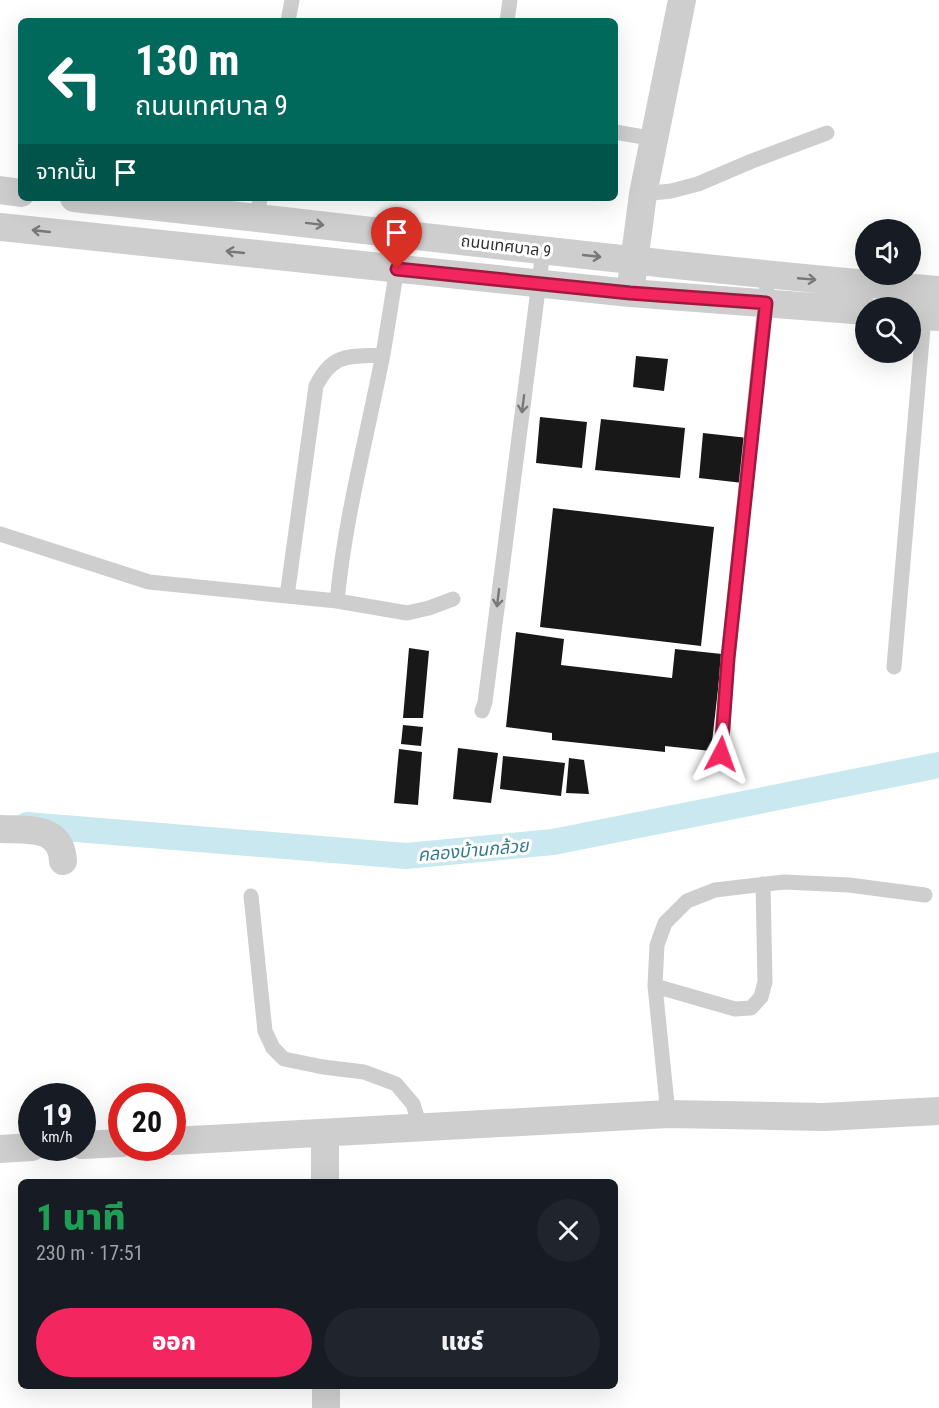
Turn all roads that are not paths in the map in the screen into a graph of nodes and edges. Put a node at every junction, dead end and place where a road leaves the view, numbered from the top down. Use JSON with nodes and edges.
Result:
{"nodes":[{"id":1,"x":292,"y":0,"type":"edge"},
{"id":2,"x":510,"y":0,"type":"edge"},
{"id":3,"x":682,"y":0,"type":"edge"},
{"id":4,"x":289,"y":18,"type":"edge"},
{"id":5,"x":507,"y":18,"type":"edge"},
{"id":6,"x":618,"y":133,"type":"edge"},
{"id":7,"x":826,"y":133,"type":"dead end"},
{"id":8,"x":656,"y":139,"type":"junction"},
{"id":9,"x":0,"y":190,"type":"edge"},
{"id":10,"x":18,"y":193,"type":"edge"},
{"id":11,"x":643,"y":194,"type":"junction"},
{"id":12,"x":136,"y":201,"type":"edge"},
{"id":13,"x":259,"y":207,"type":"edge"},
{"id":14,"x":0,"y":227,"type":"edge"},
{"id":15,"x":543,"y":251,"type":"junction"},
{"id":16,"x":633,"y":261,"type":"junction"},
{"id":17,"x":397,"y":269,"type":"junction"},
{"id":18,"x":768,"y":275,"type":"junction"},
{"id":19,"x":538,"y":283,"type":"junction"},
{"id":20,"x":939,"y":290,"type":"edge"},
{"id":21,"x":630,"y":293,"type":"junction"},
{"id":22,"x":766,"y":303,"type":"junction"},
{"id":23,"x":855,"y":310,"type":"edge"},
{"id":24,"x":924,"y":316,"type":"edge"},
{"id":25,"x":383,"y":354,"type":"junction"},
{"id":26,"x":0,"y":534,"type":"edge"},
{"id":27,"x":287,"y":596,"type":"junction"},
{"id":28,"x":453,"y":599,"type":"dead end"},
{"id":29,"x":337,"y":601,"type":"junction"},
{"id":30,"x":894,"y":667,"type":"dead end"},
{"id":31,"x":482,"y":711,"type":"dead end"},
{"id":32,"x":721,"y":754,"type":"dead end"},
{"id":33,"x":0,"y":829,"type":"edge"},
{"id":34,"x":63,"y":861,"type":"dead end"},
{"id":35,"x":763,"y":884,"type":"junction"},
{"id":36,"x":925,"y":895,"type":"dead end"},
{"id":37,"x":251,"y":896,"type":"dead end"},
{"id":38,"x":655,"y":986,"type":"junction"},
{"id":39,"x":939,"y":1111,"type":"edge"},
{"id":40,"x":668,"y":1114,"type":"junction"},
{"id":41,"x":420,"y":1126,"type":"junction"},
{"id":42,"x":325,"y":1133,"type":"junction"},
{"id":43,"x":186,"y":1140,"type":"edge"},
{"id":44,"x":18,"y":1148,"type":"edge"},
{"id":45,"x":0,"y":1149,"type":"edge"},
{"id":46,"x":325,"y":1179,"type":"edge"},
{"id":47,"x":326,"y":1389,"type":"edge"},
{"id":48,"x":326,"y":1408,"type":"edge"}],
"edges":[{"from":1,"to":4,"type":"lane"},
{"from":2,"to":5,"type":"lane"},
{"from":3,"to":8,"type":"street"},
{"from":6,"to":8,"type":"lane"},
{"from":7,"to":11,"type":"lane"},
{"from":8,"to":11,"type":"street"},
{"from":9,"to":10,"type":"street"},
{"from":11,"to":16,"type":"street"},
{"from":12,"to":13,"type":"street","name":"ถนนเทศบาล 9"},
{"from":13,"to":15,"type":"street","name":"ถนนเทศบาล 9","one_way":true},
{"from":17,"to":14,"type":"street","name":"ถนนเทศบาล 9","one_way":true},
{"from":15,"to":16,"type":"street","name":"ถนนเทศบาล 9","one_way":true},
{"from":15,"to":19,"type":"lane"},
{"from":16,"to":18,"type":"street","name":"ถนนเทศบาล 9"},
{"from":16,"to":21,"type":"street"},
{"from":17,"to":19,"type":"street","name":"ถนนเทศบาล 9"},
{"from":17,"to":25,"type":"lane"},
{"from":18,"to":20,"type":"street","name":"ถนนเทศบาล 9","one_way":true},
{"from":18,"to":22,"type":"lane"},
{"from":19,"to":21,"type":"street","name":"ถนนเทศบาล 9"},
{"from":19,"to":31,"type":"lane","one_way":true},
{"from":21,"to":22,"type":"street","name":"ถนนเทศบาล 9"},
{"from":22,"to":23,"type":"street","name":"ถนนเทศบาล 9"},
{"from":22,"to":32,"type":"lane"},
{"from":24,"to":30,"type":"lane"},
{"from":25,"to":27,"type":"lane"},
{"from":25,"to":29,"type":"lane"},
{"from":26,"to":27,"type":"lane"},
{"from":27,"to":29,"type":"lane"},
{"from":28,"to":29,"type":"lane"},
{"from":33,"to":34,"type":"street"},
{"from":35,"to":36,"type":"lane"},
{"from":35,"to":38,"type":"lane"},
{"from":35,"to":38,"type":"lane"},
{"from":37,"to":41,"type":"lane"},
{"from":38,"to":40,"type":"lane"},
{"from":39,"to":40,"type":"street"},
{"from":40,"to":41,"type":"street"},
{"from":41,"to":42,"type":"street"},
{"from":42,"to":43,"type":"street"},
{"from":42,"to":46,"type":"street"},
{"from":44,"to":45,"type":"street"},
{"from":47,"to":48,"type":"street"}]}
